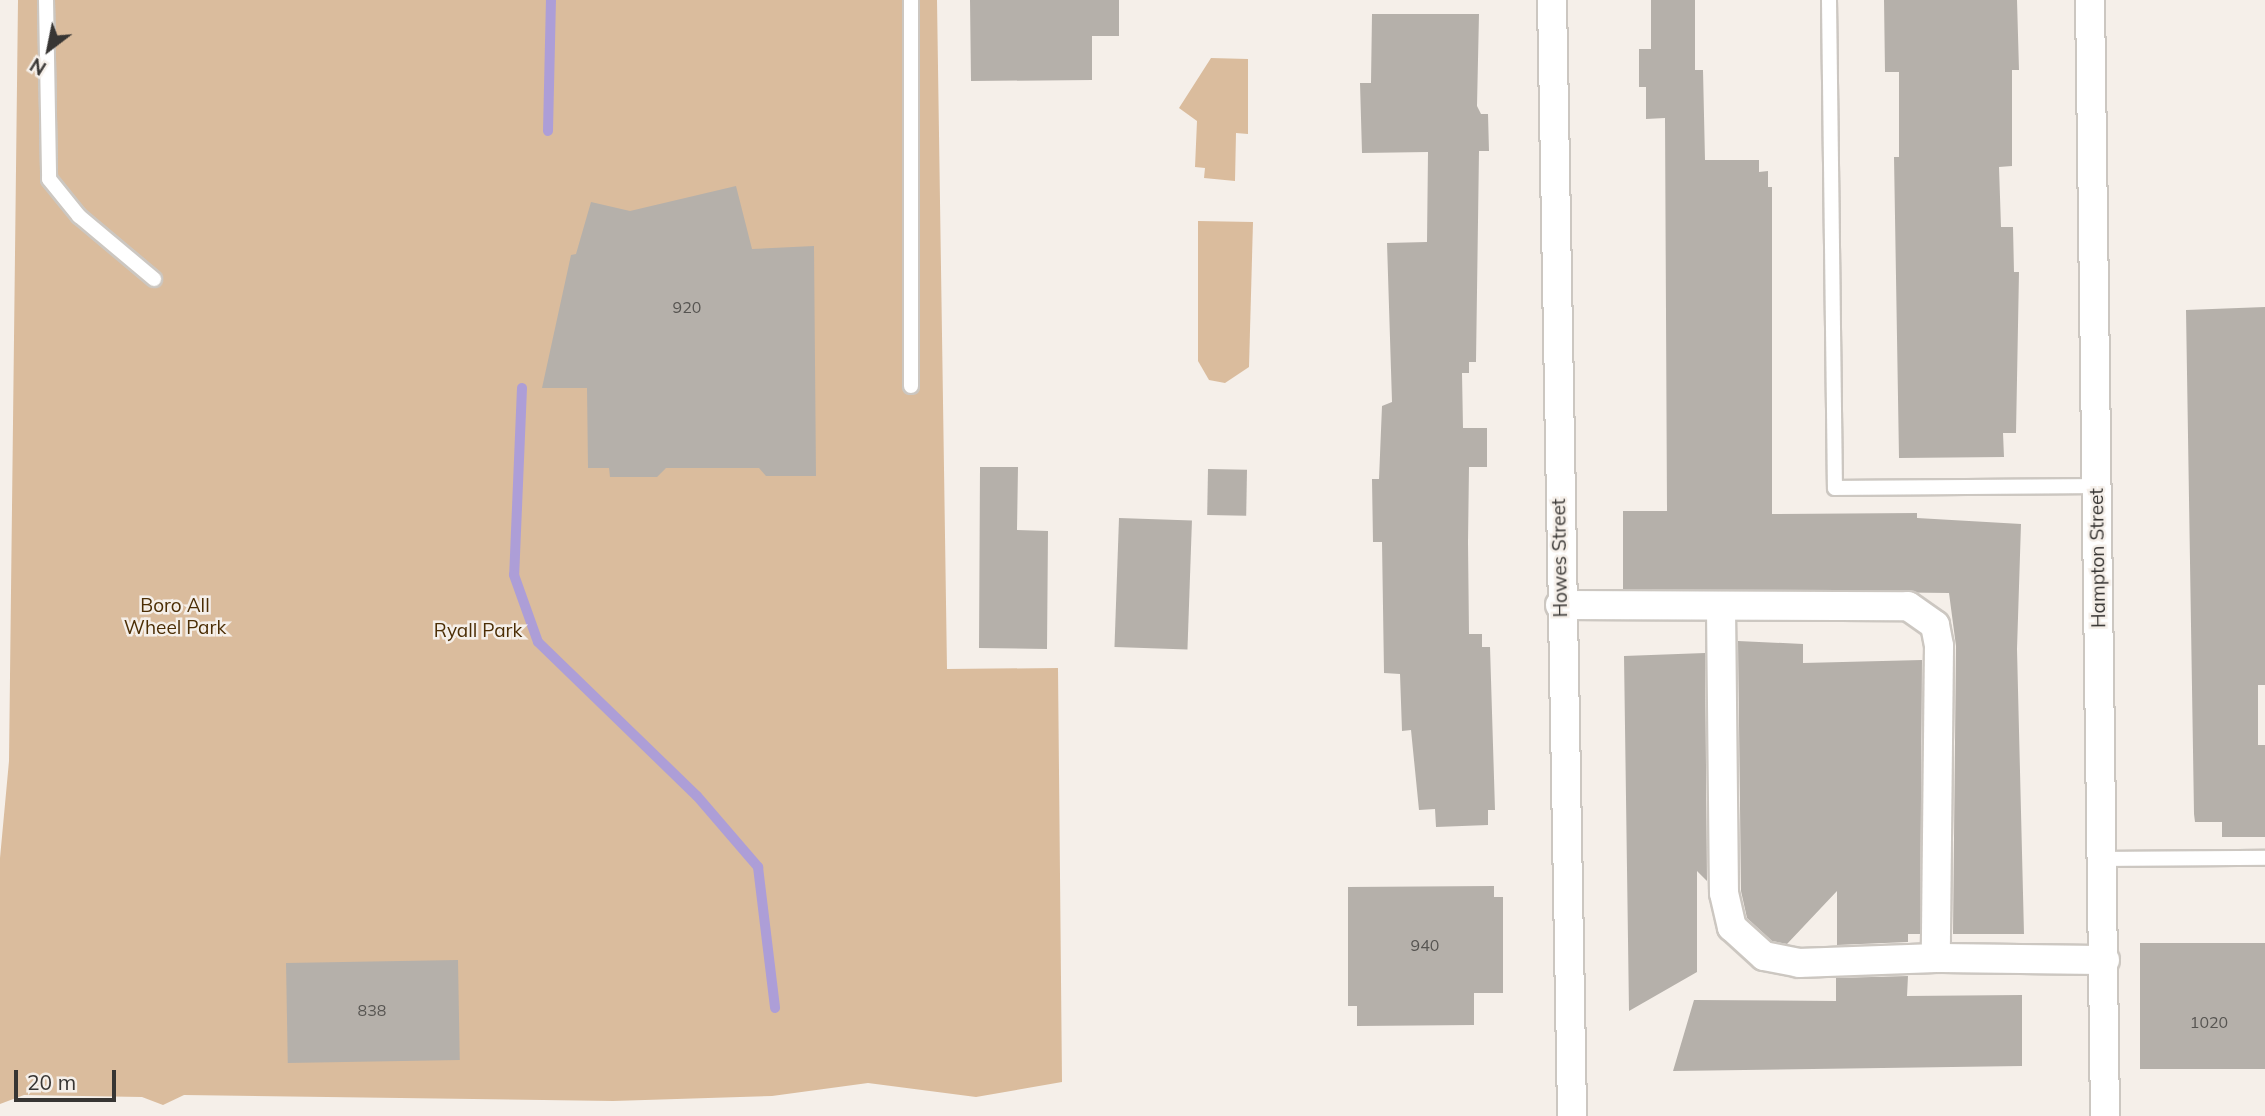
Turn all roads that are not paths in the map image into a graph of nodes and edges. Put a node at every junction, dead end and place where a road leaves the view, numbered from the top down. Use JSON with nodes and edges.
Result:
{"nodes":[{"id":1,"x":46,"y":0,"type":"edge"},
{"id":2,"x":911,"y":0,"type":"edge"},
{"id":3,"x":1552,"y":0,"type":"edge"},
{"id":4,"x":1829,"y":0,"type":"edge"},
{"id":5,"x":2090,"y":0,"type":"edge"},
{"id":6,"x":154,"y":279,"type":"dead end"},
{"id":7,"x":911,"y":386,"type":"dead end"},
{"id":8,"x":2097,"y":486,"type":"junction"},
{"id":9,"x":1560,"y":605,"type":"junction"},
{"id":10,"x":1721,"y":608,"type":"junction"},
{"id":11,"x":2265,"y":858,"type":"edge"},
{"id":12,"x":2103,"y":859,"type":"junction"},
{"id":13,"x":1936,"y":958,"type":"junction"},
{"id":14,"x":2105,"y":960,"type":"junction"},
{"id":15,"x":1572,"y":1116,"type":"edge"},
{"id":16,"x":2105,"y":1116,"type":"edge"}],
"edges":[{"from":1,"to":6,"type":"lane"},
{"from":2,"to":7,"type":"lane"},
{"from":3,"to":9,"type":"street","name":"Howes Street"},
{"from":4,"to":8,"type":"lane"},
{"from":5,"to":8,"type":"street","name":"Hampton Street"},
{"from":8,"to":12,"type":"street","name":"Hampton Street"},
{"from":9,"to":10,"type":"street"},
{"from":9,"to":15,"type":"street","name":"Howes Street"},
{"from":10,"to":13,"type":"street"},
{"from":10,"to":13,"type":"street"},
{"from":11,"to":12,"type":"lane"},
{"from":12,"to":14,"type":"street","name":"Hampton Street"},
{"from":13,"to":14,"type":"street"},
{"from":14,"to":16,"type":"street","name":"Hampton Street"}]}
